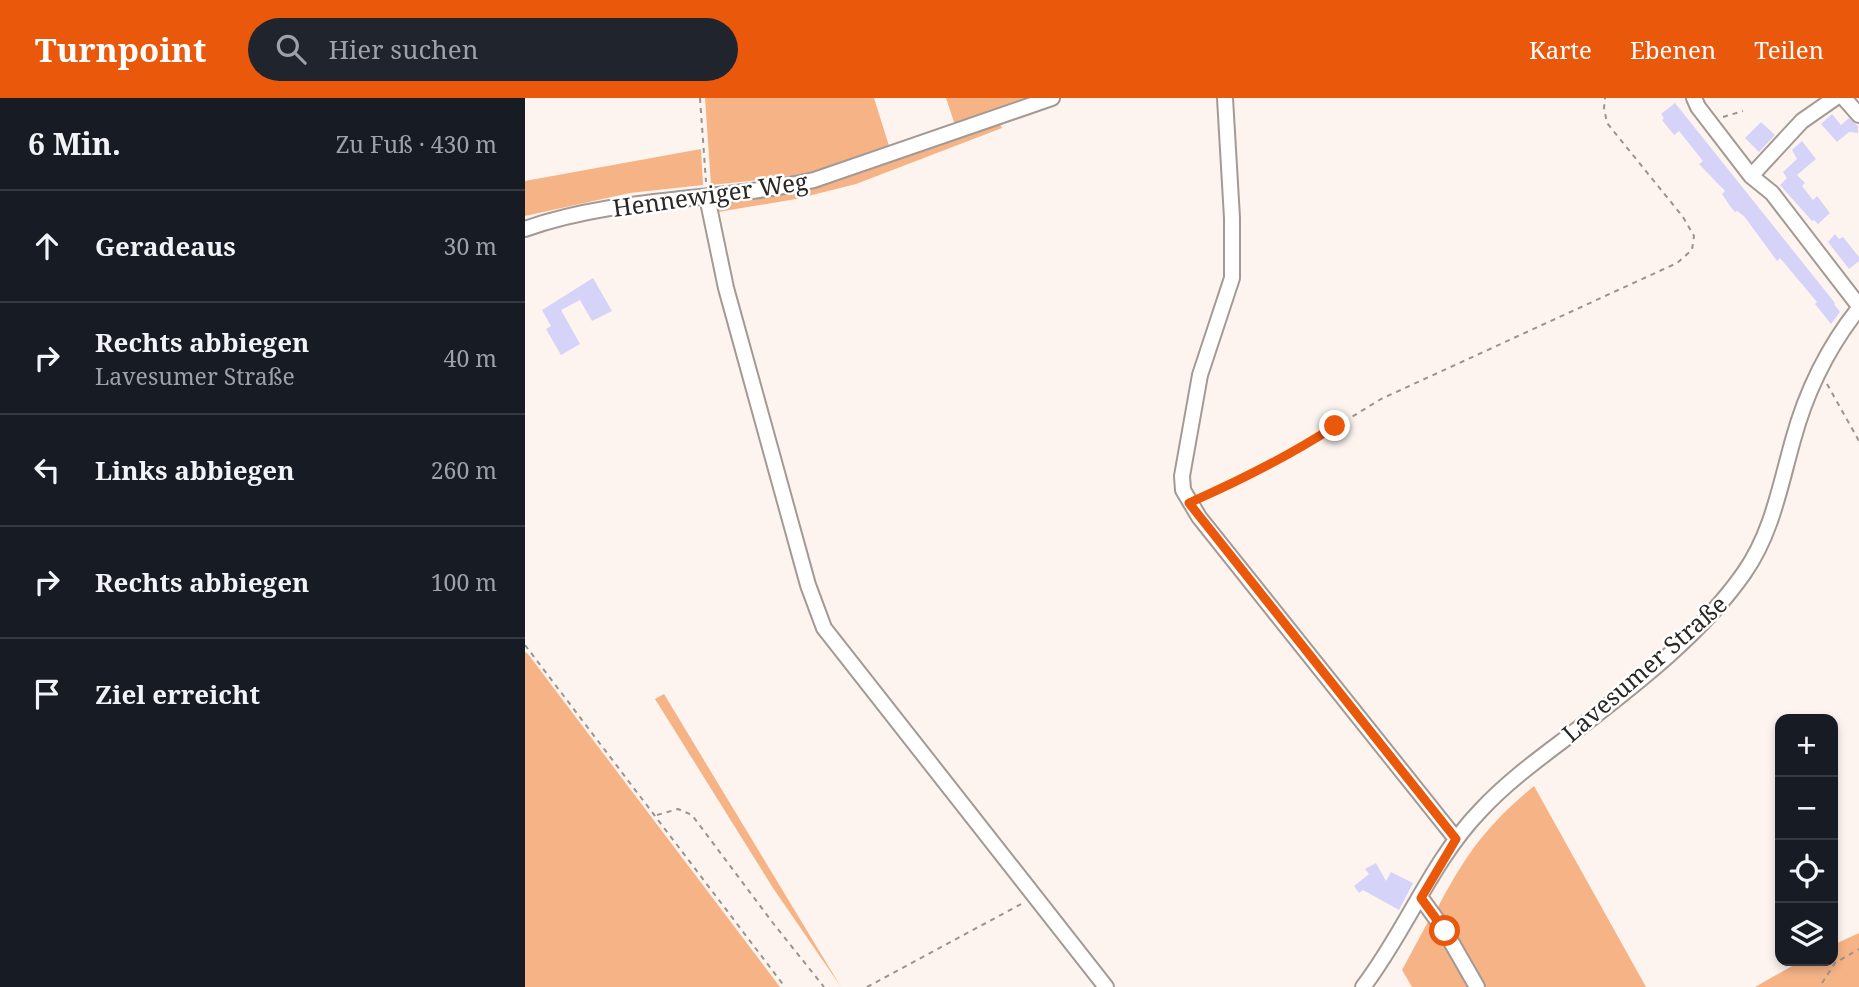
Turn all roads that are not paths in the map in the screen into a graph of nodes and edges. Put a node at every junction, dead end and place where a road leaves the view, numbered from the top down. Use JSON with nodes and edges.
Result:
{"nodes":[{"id":1,"x":1052,"y":98,"type":"edge"},
{"id":2,"x":1225,"y":98,"type":"edge"},
{"id":3,"x":1694,"y":98,"type":"edge"},
{"id":4,"x":1835,"y":98,"type":"edge"},
{"id":5,"x":1845,"y":98,"type":"edge"},
{"id":6,"x":1859,"y":116,"type":"edge"},
{"id":7,"x":1751,"y":176,"type":"junction"},
{"id":8,"x":706,"y":197,"type":"junction"},
{"id":9,"x":525,"y":229,"type":"edge"},
{"id":10,"x":1859,"y":307,"type":"edge"},
{"id":11,"x":1456,"y":839,"type":"junction"},
{"id":12,"x":1421,"y":898,"type":"junction"},
{"id":13,"x":1106,"y":987,"type":"edge"},
{"id":14,"x":1363,"y":987,"type":"edge"},
{"id":15,"x":1477,"y":987,"type":"edge"}],
"edges":[{"from":1,"to":8,"type":"street","name":"Hennewiger Weg"},
{"from":2,"to":11,"type":"street"},
{"from":3,"to":7,"type":"street"},
{"from":4,"to":7,"type":"street"},
{"from":5,"to":6,"type":"street"},
{"from":7,"to":10,"type":"street"},
{"from":8,"to":9,"type":"street","name":"Hennewiger Weg"},
{"from":8,"to":13,"type":"street"},
{"from":10,"to":11,"type":"street","name":"Lavesumer Straße"},
{"from":11,"to":12,"type":"street","name":"Lavesumer Straße"},
{"from":12,"to":14,"type":"street","name":"Lavesumer Straße"},
{"from":12,"to":15,"type":"street"}]}
